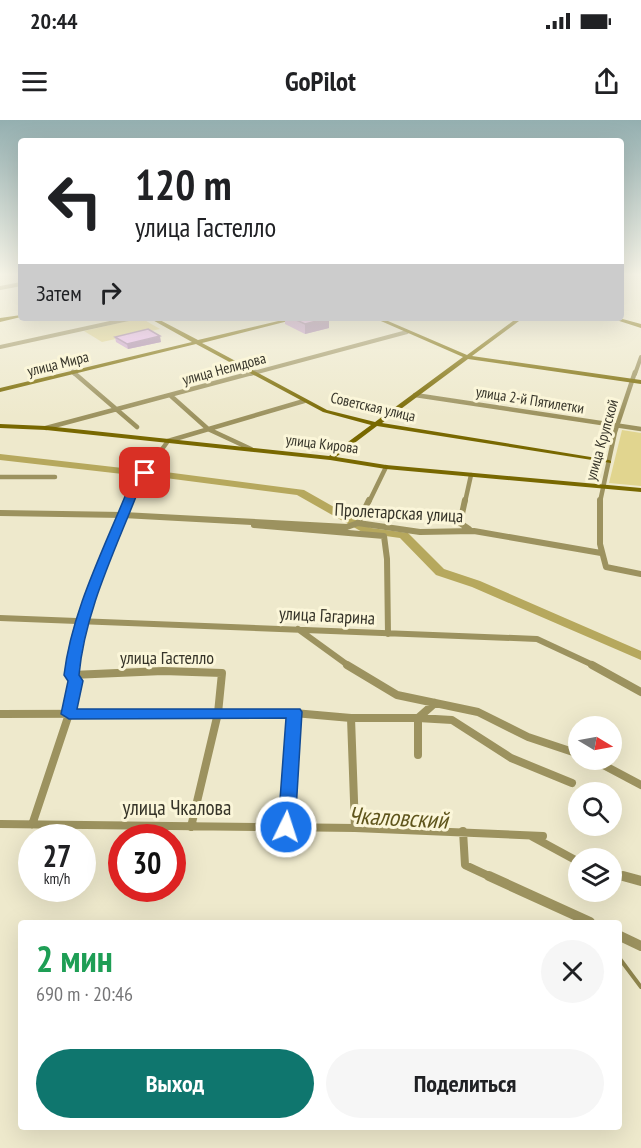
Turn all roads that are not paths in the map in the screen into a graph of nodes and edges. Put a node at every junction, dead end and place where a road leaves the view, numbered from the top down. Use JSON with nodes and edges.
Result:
{"nodes":[{"id":1,"x":119,"y":321,"type":"edge"},
{"id":2,"x":157,"y":321,"type":"edge"},
{"id":3,"x":285,"y":321,"type":"edge"},
{"id":4,"x":383,"y":321,"type":"edge"},
{"id":5,"x":516,"y":321,"type":"edge"},
{"id":6,"x":624,"y":321,"type":"edge"},
{"id":7,"x":641,"y":326,"type":"edge"},
{"id":8,"x":407,"y":332,"type":"junction"},
{"id":9,"x":196,"y":343,"type":"junction"},
{"id":10,"x":0,"y":347,"type":"edge"},
{"id":11,"x":468,"y":357,"type":"junction"},
{"id":12,"x":641,"y":357,"type":"edge"},
{"id":13,"x":73,"y":372,"type":"junction"},
{"id":14,"x":256,"y":373,"type":"junction"},
{"id":15,"x":632,"y":381,"type":"junction"},
{"id":16,"x":641,"y":382,"type":"edge"},
{"id":17,"x":0,"y":390,"type":"edge"},
{"id":18,"x":415,"y":395,"type":"junction"},
{"id":19,"x":171,"y":396,"type":"junction"},
{"id":20,"x":304,"y":401,"type":"junction"},
{"id":21,"x":116,"y":411,"type":"junction"},
{"id":22,"x":376,"y":424,"type":"junction"},
{"id":23,"x":0,"y":426,"type":"edge"},
{"id":24,"x":618,"y":426,"type":"junction"},
{"id":25,"x":137,"y":427,"type":"dead end"},
{"id":26,"x":46,"y":428,"type":"junction"},
{"id":27,"x":208,"y":429,"type":"junction"},
{"id":28,"x":641,"y":429,"type":"edge"},
{"id":29,"x":168,"y":441,"type":"junction"},
{"id":30,"x":251,"y":449,"type":"junction"},
{"id":31,"x":330,"y":458,"type":"junction"},
{"id":32,"x":609,"y":462,"type":"junction"},
{"id":33,"x":386,"y":467,"type":"junction"},
{"id":34,"x":471,"y":475,"type":"junction"},
{"id":35,"x":0,"y":477,"type":"edge"},
{"id":36,"x":55,"y":477,"type":"dead end"},
{"id":37,"x":600,"y":486,"type":"junction"},
{"id":38,"x":641,"y":489,"type":"edge"},
{"id":39,"x":0,"y":513,"type":"edge"},
{"id":40,"x":123,"y":515,"type":"junction"},
{"id":41,"x":195,"y":520,"type":"junction"},
{"id":42,"x":357,"y":523,"type":"junction"},
{"id":43,"x":474,"y":531,"type":"junction"},
{"id":44,"x":600,"y":553,"type":"junction"},
{"id":45,"x":641,"y":574,"type":"edge"},
{"id":46,"x":0,"y":618,"type":"edge"},
{"id":47,"x":82,"y":621,"type":"junction"},
{"id":48,"x":298,"y":629,"type":"junction"},
{"id":49,"x":388,"y":634,"type":"junction"},
{"id":50,"x":72,"y":675,"type":"junction"},
{"id":51,"x":641,"y":692,"type":"edge"},
{"id":52,"x":435,"y":702,"type":"junction"},
{"id":53,"x":294,"y":712,"type":"junction"},
{"id":54,"x":218,"y":713,"type":"junction"},
{"id":55,"x":0,"y":714,"type":"edge"},
{"id":56,"x":69,"y":714,"type":"junction"},
{"id":57,"x":351,"y":718,"type":"junction"},
{"id":58,"x":418,"y":718,"type":"junction"},
{"id":59,"x":568,"y":750,"type":"edge"},
{"id":60,"x":418,"y":755,"type":"dead end"},
{"id":61,"x":613,"y":770,"type":"edge"},
{"id":62,"x":570,"y":782,"type":"edge"},
{"id":63,"x":641,"y":785,"type":"edge"},
{"id":64,"x":0,"y":824,"type":"edge"},
{"id":65,"x":32,"y":824,"type":"edge"},
{"id":66,"x":18,"y":825,"type":"edge"},
{"id":67,"x":96,"y":826,"type":"edge"},
{"id":68,"x":191,"y":827,"type":"junction"},
{"id":69,"x":286,"y":827,"type":"junction"},
{"id":70,"x":355,"y":828,"type":"junction"},
{"id":71,"x":463,"y":831,"type":"junction"},
{"id":72,"x":528,"y":834,"type":"junction"},
{"id":73,"x":543,"y":836,"type":"dead end"},
{"id":74,"x":568,"y":856,"type":"edge"},
{"id":75,"x":622,"y":876,"type":"edge"},
{"id":76,"x":641,"y":881,"type":"edge"},
{"id":77,"x":586,"y":920,"type":"edge"},
{"id":78,"x":622,"y":937,"type":"edge"},
{"id":79,"x":641,"y":945,"type":"edge"}],
"edges":[{"from":1,"to":10,"type":"street"},
{"from":2,"to":9,"type":"street","name":"Советская улица"},
{"from":3,"to":9,"type":"street","name":"улица Мира"},
{"from":4,"to":8,"type":"street"},
{"from":5,"to":11,"type":"street"},
{"from":6,"to":7,"type":"street"},
{"from":8,"to":11,"type":"street"},
{"from":8,"to":14,"type":"street","name":"улица Нелидова"},
{"from":9,"to":13,"type":"street","name":"улица Мира"},
{"from":9,"to":14,"type":"street","name":"Советская улица"},
{"from":11,"to":15,"type":"street"},
{"from":11,"to":18,"type":"street"},
{"from":12,"to":15,"type":"street","name":"улица Крупской"},
{"from":13,"to":17,"type":"street","name":"улица Мира"},
{"from":13,"to":21,"type":"street"},
{"from":14,"to":19,"type":"street","name":"улица Нелидова"},
{"from":14,"to":20,"type":"street","name":"Советская улица"},
{"from":15,"to":16,"type":"street"},
{"from":15,"to":24,"type":"street","name":"улица Крупской"},
{"from":18,"to":22,"type":"street"},
{"from":18,"to":24,"type":"street","name":"улица 2-й Пятилетки"},
{"from":19,"to":21,"type":"street","name":"улица Нелидова"},
{"from":19,"to":27,"type":"street"},
{"from":20,"to":22,"type":"street","name":"Советская улица"},
{"from":20,"to":27,"type":"street"},
{"from":21,"to":25,"type":"street"},
{"from":21,"to":26,"type":"street","name":"улица Нелидова"},
{"from":22,"to":31,"type":"street"},
{"from":22,"to":32,"type":"street","name":"Советская улица"},
{"from":23,"to":26,"type":"street","name":"улица Кирова"},
{"from":24,"to":28,"type":"street","name":"улица 2-й Пятилетки"},
{"from":24,"to":32,"type":"street","name":"улица Крупской"},
{"from":26,"to":29,"type":"street","name":"улица Кирова"},
{"from":27,"to":29,"type":"street"},
{"from":27,"to":30,"type":"street"},
{"from":29,"to":30,"type":"street","name":"улица Кирова"},
{"from":29,"to":40,"type":"street"},
{"from":30,"to":31,"type":"street","name":"улица Кирова"},
{"from":31,"to":33,"type":"street","name":"улица Кирова"},
{"from":32,"to":37,"type":"street","name":"улица Крупской"},
{"from":33,"to":34,"type":"street","name":"улица Кирова"},
{"from":33,"to":42,"type":"street"},
{"from":34,"to":37,"type":"street","name":"улица Кирова"},
{"from":34,"to":43,"type":"street"},
{"from":35,"to":36,"type":"street"},
{"from":37,"to":38,"type":"street","name":"улица Кирова"},
{"from":37,"to":44,"type":"street","name":"улица Крупской"},
{"from":39,"to":40,"type":"street","name":"Пролетарская улица"},
{"from":40,"to":41,"type":"street","name":"Пролетарская улица"},
{"from":40,"to":47,"type":"street"},
{"from":41,"to":42,"type":"street","name":"Пролетарская улица"},
{"from":41,"to":49,"type":"street","name":"Пролетарская улица"},
{"from":42,"to":43,"type":"street","name":"Пролетарская улица"},
{"from":43,"to":44,"type":"street","name":"Пролетарская улица"},
{"from":44,"to":45,"type":"street","name":"улица Крупской"},
{"from":46,"to":47,"type":"street","name":"улица Гагарина"},
{"from":47,"to":48,"type":"street","name":"улица Гагарина"},
{"from":47,"to":50,"type":"street"},
{"from":48,"to":49,"type":"street","name":"улица Гагарина"},
{"from":48,"to":52,"type":"street"},
{"from":49,"to":51,"type":"street","name":"улица Гагарина"},
{"from":50,"to":54,"type":"street","name":"улица Гастелло"},
{"from":50,"to":56,"type":"street"},
{"from":52,"to":58,"type":"street"},
{"from":52,"to":59,"type":"street"},
{"from":53,"to":54,"type":"street"},
{"from":53,"to":57,"type":"street"},
{"from":53,"to":69,"type":"street"},
{"from":54,"to":56,"type":"street"},
{"from":54,"to":68,"type":"street"},
{"from":55,"to":56,"type":"street"},
{"from":56,"to":65,"type":"street"},
{"from":57,"to":58,"type":"street"},
{"from":57,"to":70,"type":"street"},
{"from":58,"to":60,"type":"street"},
{"from":58,"to":62,"type":"street"},
{"from":61,"to":63,"type":"street"},
{"from":64,"to":66,"type":"street","name":"улица Чкалова"},
{"from":67,"to":68,"type":"street","name":"улица Чкалова"},
{"from":68,"to":69,"type":"street","name":"улица Чкалова"},
{"from":69,"to":70,"type":"street","name":"улица Чкалова"},
{"from":70,"to":71,"type":"street","name":"улица Чкалова"},
{"from":71,"to":72,"type":"street","name":"улица Чкалова"},
{"from":71,"to":77,"type":"street"},
{"from":72,"to":73,"type":"street","name":"улица Чкалова"},
{"from":72,"to":74,"type":"street","name":"улица Чкалова"},
{"from":75,"to":76,"type":"street"},
{"from":78,"to":79,"type":"street"}]}
